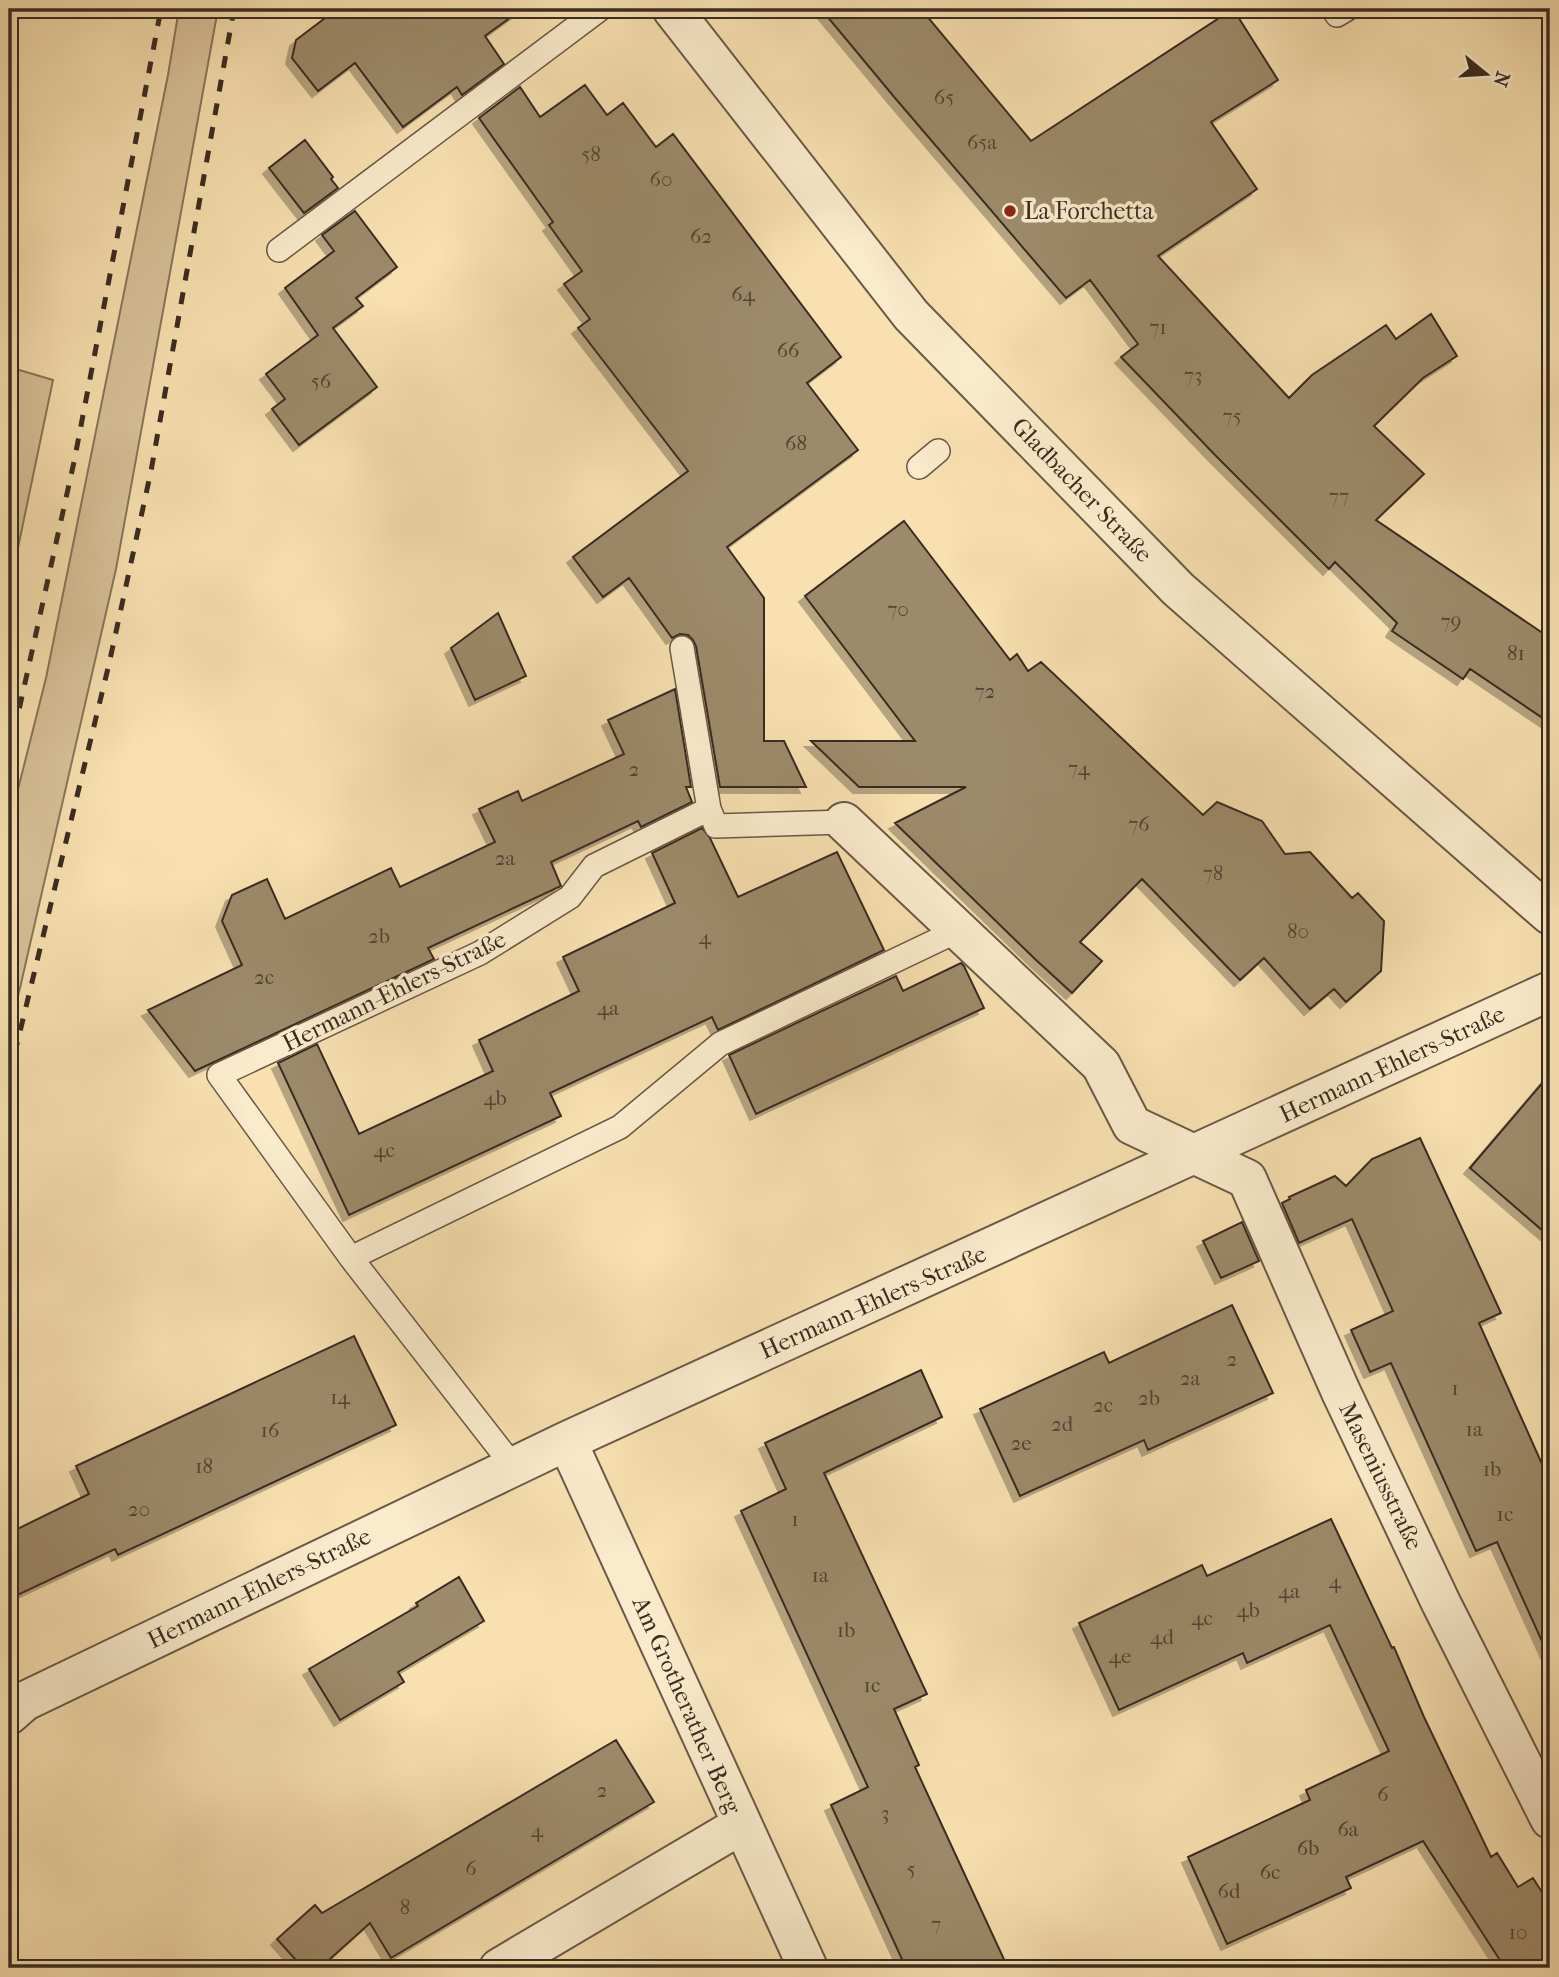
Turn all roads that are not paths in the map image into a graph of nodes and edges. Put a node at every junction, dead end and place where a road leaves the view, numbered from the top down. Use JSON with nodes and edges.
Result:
{"nodes":[{"id":1,"x":600,"y":9,"type":"edge"},
{"id":2,"x":672,"y":9,"type":"edge"},
{"id":3,"x":1332,"y":9,"type":"edge"},
{"id":4,"x":1347,"y":9,"type":"edge"},
{"id":5,"x":279,"y":250,"type":"dead end"},
{"id":6,"x":938,"y":451,"type":"dead end"},
{"id":7,"x":919,"y":467,"type":"dead end"},
{"id":8,"x":682,"y":648,"type":"dead end"},
{"id":9,"x":709,"y":808,"type":"junction"},
{"id":10,"x":844,"y":822,"type":"joint"},
{"id":11,"x":1550,"y":915,"type":"edge"},
{"id":12,"x":959,"y":930,"type":"junction"},
{"id":13,"x":1550,"y":991,"type":"edge"},
{"id":14,"x":1195,"y":1155,"type":"junction"},
{"id":15,"x":351,"y":1258,"type":"junction"},
{"id":16,"x":567,"y":1441,"type":"junction"},
{"id":17,"x":513,"y":1466,"type":"junction"},
{"id":18,"x":9,"y":1715,"type":"edge"},
{"id":19,"x":1550,"y":1819,"type":"edge"},
{"id":20,"x":741,"y":1825,"type":"junction"},
{"id":21,"x":499,"y":1968,"type":"edge"},
{"id":22,"x":808,"y":1968,"type":"edge"}],
"edges":[{"from":1,"to":5,"type":"lane"},
{"from":2,"to":11,"type":"street","name":"Gladbacher Straße"},
{"from":3,"to":4,"type":"lane"},
{"from":6,"to":7,"type":"lane"},
{"from":8,"to":9,"type":"lane"},
{"from":9,"to":10,"type":"lane"},
{"from":9,"to":15,"type":"lane","name":"Hermann-Ehlers-Straße"},
{"from":10,"to":12,"type":"street"},
{"from":12,"to":14,"type":"street"},
{"from":12,"to":15,"type":"lane"},
{"from":13,"to":14,"type":"street","name":"Hermann-Ehlers-Straße"},
{"from":14,"to":16,"type":"street","name":"Hermann-Ehlers-Straße"},
{"from":14,"to":19,"type":"street","name":"Maseniusstraße"},
{"from":15,"to":17,"type":"lane","name":"Hermann-Ehlers-Straße"},
{"from":16,"to":17,"type":"street","name":"Hermann-Ehlers-Straße"},
{"from":16,"to":20,"type":"street","name":"Am Grotherather Berg"},
{"from":17,"to":18,"type":"street","name":"Hermann-Ehlers-Straße"},
{"from":20,"to":21,"type":"street"},
{"from":20,"to":22,"type":"street","name":"Am Grotherather Berg"}]}
